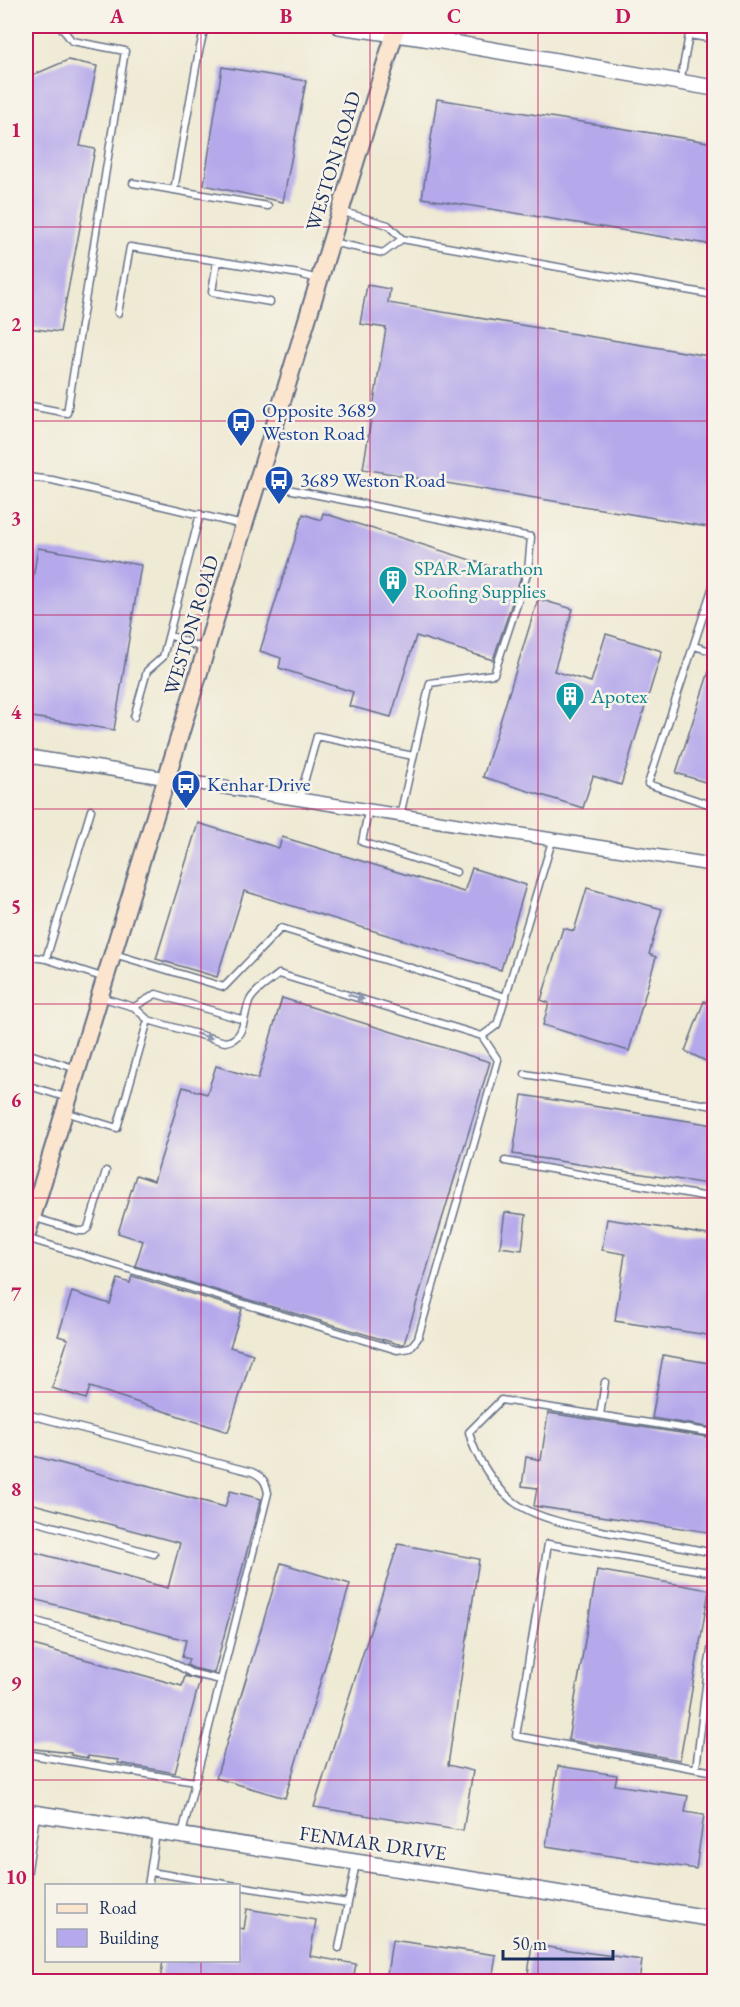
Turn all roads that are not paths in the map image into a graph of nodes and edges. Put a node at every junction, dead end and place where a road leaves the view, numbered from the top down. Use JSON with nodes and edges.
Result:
{"nodes":[{"id":1,"x":60,"y":26,"type":"edge"},
{"id":2,"x":205,"y":26,"type":"edge"},
{"id":3,"x":339,"y":26,"type":"edge"},
{"id":4,"x":396,"y":29,"type":"edge"},
{"id":5,"x":714,"y":39,"type":"edge"},
{"id":6,"x":680,"y":82,"type":"junction"},
{"id":7,"x":714,"y":88,"type":"edge"},
{"id":8,"x":133,"y":183,"type":"dead end"},
{"id":9,"x":174,"y":190,"type":"junction"},
{"id":10,"x":268,"y":206,"type":"dead end"},
{"id":11,"x":340,"y":211,"type":"junction"},
{"id":12,"x":402,"y":240,"type":"junction"},
{"id":13,"x":330,"y":241,"type":"junction"},
{"id":14,"x":217,"y":261,"type":"junction"},
{"id":15,"x":319,"y":279,"type":"junction"},
{"id":16,"x":714,"y":295,"type":"edge"},
{"id":17,"x":270,"y":302,"type":"dead end"},
{"id":18,"x":118,"y":313,"type":"dead end"},
{"id":19,"x":26,"y":405,"type":"edge"},
{"id":20,"x":26,"y":477,"type":"edge"},
{"id":21,"x":257,"y":483,"type":"junction"},
{"id":22,"x":200,"y":514,"type":"junction"},
{"id":23,"x":244,"y":526,"type":"junction"},
{"id":24,"x":714,"y":583,"type":"edge"},
{"id":25,"x":169,"y":635,"type":"junction"},
{"id":26,"x":694,"y":646,"type":"junction"},
{"id":27,"x":206,"y":650,"type":"junction"},
{"id":28,"x":714,"y":652,"type":"edge"},
{"id":29,"x":134,"y":717,"type":"dead end"},
{"id":30,"x":26,"y":756,"type":"edge"},
{"id":31,"x":413,"y":756,"type":"junction"},
{"id":32,"x":166,"y":780,"type":"junction"},
{"id":33,"x":299,"y":801,"type":"junction"},
{"id":34,"x":714,"y":806,"type":"edge"},
{"id":35,"x":91,"y":810,"type":"dead end"},
{"id":36,"x":368,"y":812,"type":"junction"},
{"id":37,"x":399,"y":817,"type":"junction"},
{"id":38,"x":552,"y":841,"type":"junction"},
{"id":39,"x":714,"y":865,"type":"edge"},
{"id":40,"x":456,"y":872,"type":"dead end"},
{"id":41,"x":113,"y":953,"type":"junction"},
{"id":42,"x":26,"y":956,"type":"edge"},
{"id":43,"x":46,"y":959,"type":"junction"},
{"id":44,"x":105,"y":978,"type":"junction"},
{"id":45,"x":99,"y":996,"type":"junction"},
{"id":46,"x":506,"y":997,"type":"junction"},
{"id":47,"x":134,"y":1007,"type":"junction"},
{"id":48,"x":148,"y":1020,"type":"junction"},
{"id":49,"x":244,"y":1020,"type":"junction"},
{"id":50,"x":482,"y":1036,"type":"junction"},
{"id":51,"x":26,"y":1053,"type":"edge"},
{"id":52,"x":77,"y":1069,"type":"junction"},
{"id":53,"x":525,"y":1074,"type":"dead end"},
{"id":54,"x":28,"y":1086,"type":"edge"},
{"id":55,"x":26,"y":1101,"type":"edge"},
{"id":56,"x":66,"y":1105,"type":"junction"},
{"id":57,"x":714,"y":1107,"type":"edge"},
{"id":58,"x":505,"y":1161,"type":"dead end"},
{"id":59,"x":106,"y":1171,"type":"dead end"},
{"id":60,"x":714,"y":1198,"type":"edge"},
{"id":61,"x":32,"y":1217,"type":"junction"},
{"id":62,"x":26,"y":1238,"type":"edge"},
{"id":63,"x":605,"y":1382,"type":"dead end"},
{"id":64,"x":26,"y":1414,"type":"edge"},
{"id":65,"x":600,"y":1415,"type":"junction"},
{"id":66,"x":714,"y":1433,"type":"edge"},
{"id":67,"x":26,"y":1520,"type":"edge"},
{"id":68,"x":714,"y":1553,"type":"edge"},
{"id":69,"x":154,"y":1554,"type":"dead end"},
{"id":70,"x":714,"y":1573,"type":"edge"},
{"id":71,"x":26,"y":1618,"type":"edge"},
{"id":72,"x":714,"y":1632,"type":"edge"},
{"id":73,"x":221,"y":1680,"type":"junction"},
{"id":74,"x":26,"y":1754,"type":"edge"},
{"id":75,"x":696,"y":1769,"type":"junction"},
{"id":76,"x":714,"y":1772,"type":"edge"},
{"id":77,"x":195,"y":1782,"type":"junction"},
{"id":78,"x":31,"y":1813,"type":"edge"},
{"id":79,"x":156,"y":1832,"type":"junction"},
{"id":80,"x":181,"y":1836,"type":"junction"},
{"id":81,"x":356,"y":1862,"type":"junction"},
{"id":82,"x":27,"y":1869,"type":"edge"},
{"id":83,"x":150,"y":1872,"type":"junction"},
{"id":84,"x":148,"y":1884,"type":"edge"},
{"id":85,"x":225,"y":1884,"type":"edge"},
{"id":86,"x":240,"y":1886,"type":"edge"},
{"id":87,"x":26,"y":1888,"type":"edge"},
{"id":88,"x":348,"y":1903,"type":"junction"},
{"id":89,"x":714,"y":1919,"type":"edge"},
{"id":90,"x":339,"y":1948,"type":"dead end"}],
"edges":[{"from":1,"to":19,"type":"lane"},
{"from":2,"to":9,"type":"lane"},
{"from":3,"to":4,"type":"street"},
{"from":4,"to":6,"type":"street"},
{"from":4,"to":11,"type":"main road","name":"WESTON ROAD"},
{"from":5,"to":6,"type":"lane"},
{"from":6,"to":7,"type":"street"},
{"from":8,"to":9,"type":"lane"},
{"from":9,"to":10,"type":"lane"},
{"from":11,"to":12,"type":"lane"},
{"from":11,"to":13,"type":"main road","name":"WESTON ROAD"},
{"from":12,"to":13,"type":"lane"},
{"from":12,"to":16,"type":"lane"},
{"from":13,"to":15,"type":"main road","name":"WESTON ROAD"},
{"from":14,"to":15,"type":"lane"},
{"from":14,"to":17,"type":"lane"},
{"from":14,"to":18,"type":"lane"},
{"from":15,"to":21,"type":"main road","name":"WESTON ROAD"},
{"from":20,"to":22,"type":"lane"},
{"from":21,"to":23,"type":"main road","name":"WESTON ROAD"},
{"from":21,"to":31,"type":"lane"},
{"from":22,"to":23,"type":"lane"},
{"from":22,"to":25,"type":"lane"},
{"from":23,"to":27,"type":"main road","name":"WESTON ROAD"},
{"from":24,"to":26,"type":"lane"},
{"from":25,"to":27,"type":"lane"},
{"from":25,"to":29,"type":"lane"},
{"from":26,"to":28,"type":"lane"},
{"from":26,"to":34,"type":"lane"},
{"from":27,"to":32,"type":"main road","name":"WESTON ROAD"},
{"from":30,"to":32,"type":"street"},
{"from":31,"to":33,"type":"lane"},
{"from":31,"to":37,"type":"lane"},
{"from":32,"to":33,"type":"street"},
{"from":32,"to":41,"type":"main road","name":"WESTON ROAD"},
{"from":33,"to":36,"type":"street"},
{"from":35,"to":43,"type":"lane"},
{"from":36,"to":37,"type":"street"},
{"from":36,"to":40,"type":"lane"},
{"from":37,"to":38,"type":"street"},
{"from":38,"to":39,"type":"street"},
{"from":38,"to":46,"type":"lane"},
{"from":41,"to":44,"type":"main road","name":"WESTON ROAD"},
{"from":41,"to":46,"type":"lane"},
{"from":42,"to":43,"type":"lane"},
{"from":43,"to":44,"type":"lane"},
{"from":44,"to":45,"type":"main road","name":"WESTON ROAD"},
{"from":45,"to":47,"type":"lane"},
{"from":45,"to":52,"type":"main road","name":"WESTON ROAD"},
{"from":46,"to":50,"type":"lane"},
{"from":47,"to":48,"type":"lane"},
{"from":47,"to":49,"type":"lane"},
{"from":48,"to":49,"type":"lane","one_way":true},
{"from":48,"to":56,"type":"lane"},
{"from":49,"to":50,"type":"lane","one_way":true},
{"from":50,"to":62,"type":"lane"},
{"from":51,"to":52,"type":"lane"},
{"from":52,"to":56,"type":"main road","name":"WESTON ROAD"},
{"from":53,"to":57,"type":"lane"},
{"from":54,"to":55,"type":"lane"},
{"from":54,"to":56,"type":"lane"},
{"from":56,"to":61,"type":"main road","name":"WESTON ROAD"},
{"from":58,"to":60,"type":"lane"},
{"from":59,"to":61,"type":"lane"},
{"from":61,"to":62,"type":"main road","name":"WESTON ROAD"},
{"from":63,"to":65,"type":"lane"},
{"from":64,"to":73,"type":"lane"},
{"from":65,"to":66,"type":"lane"},
{"from":65,"to":68,"type":"lane"},
{"from":67,"to":69,"type":"lane"},
{"from":70,"to":75,"type":"lane"},
{"from":71,"to":73,"type":"lane"},
{"from":72,"to":75,"type":"lane"},
{"from":73,"to":77,"type":"lane"},
{"from":74,"to":77,"type":"lane"},
{"from":75,"to":76,"type":"lane"},
{"from":77,"to":80,"type":"lane"},
{"from":78,"to":79,"type":"street","name":"FENMAR DRIVE"},
{"from":78,"to":82,"type":"lane"},
{"from":79,"to":80,"type":"street","name":"FENMAR DRIVE"},
{"from":79,"to":83,"type":"lane"},
{"from":80,"to":81,"type":"street","name":"FENMAR DRIVE"},
{"from":81,"to":88,"type":"lane"},
{"from":81,"to":89,"type":"street","name":"FENMAR DRIVE"},
{"from":82,"to":87,"type":"lane"},
{"from":83,"to":84,"type":"lane"},
{"from":83,"to":85,"type":"lane"},
{"from":86,"to":88,"type":"lane"},
{"from":88,"to":90,"type":"lane"}]}
